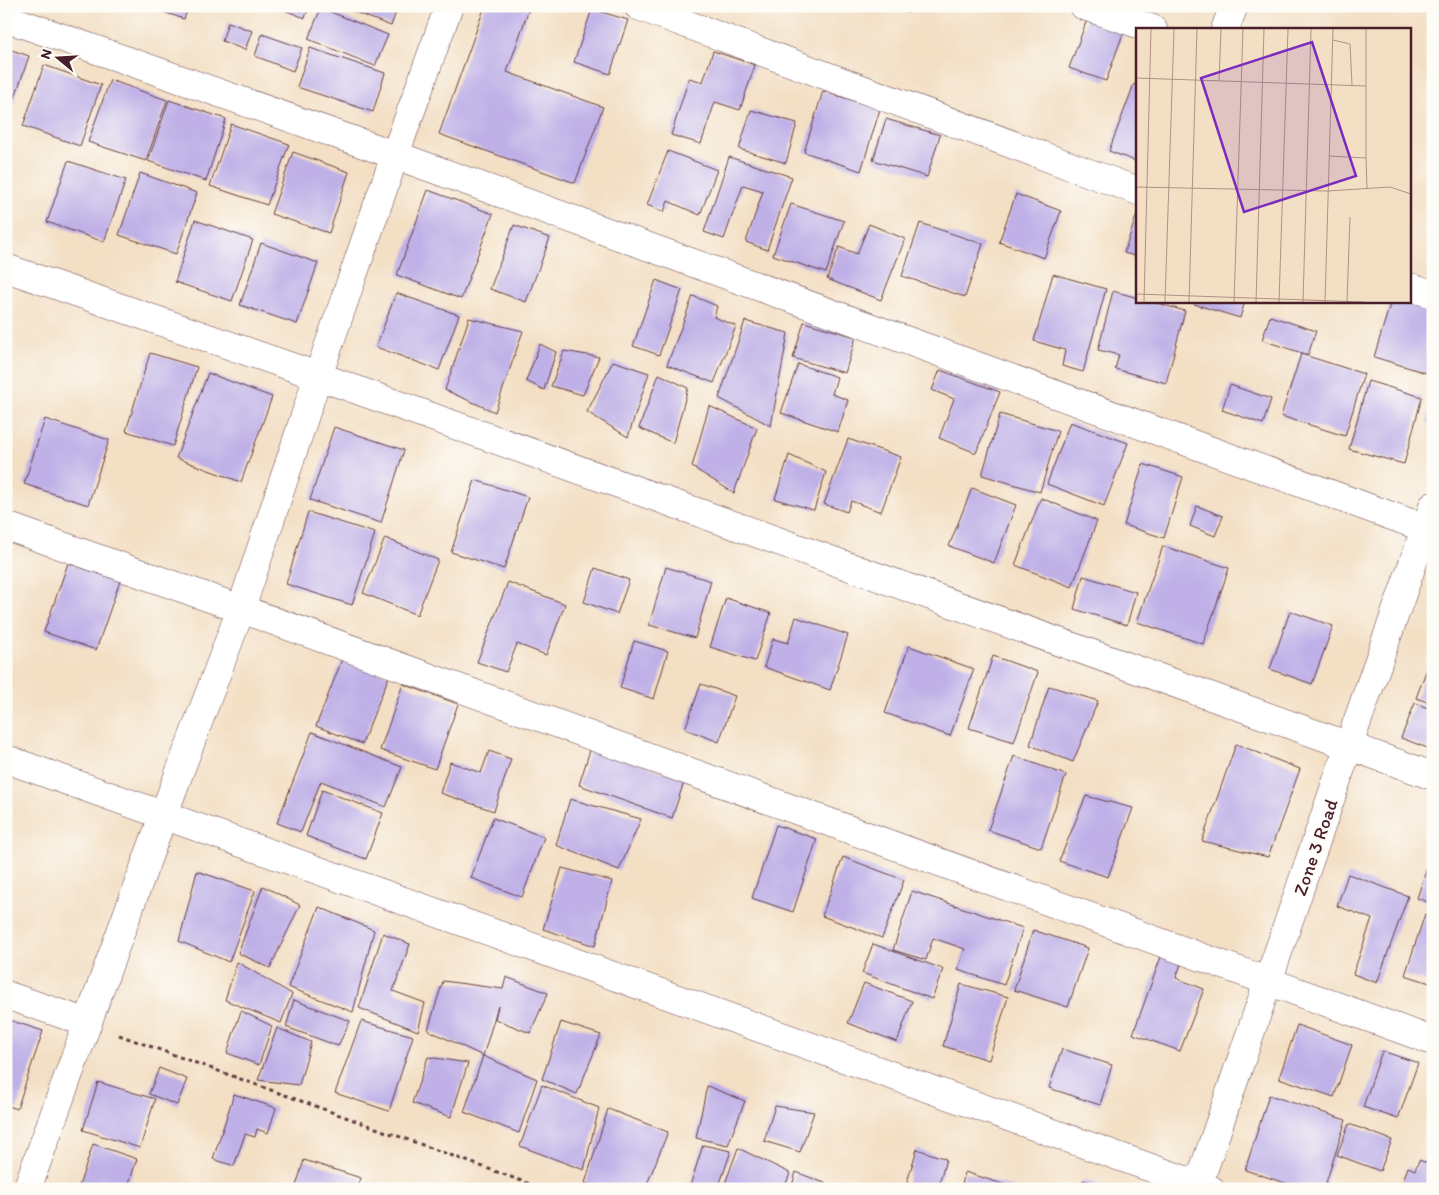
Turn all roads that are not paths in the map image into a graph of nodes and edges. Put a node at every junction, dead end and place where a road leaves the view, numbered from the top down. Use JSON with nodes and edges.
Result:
{"nodes":[{"id":1,"x":449,"y":6,"type":"edge"},
{"id":2,"x":638,"y":6,"type":"edge"},
{"id":3,"x":1084,"y":6,"type":"edge"},
{"id":4,"x":1234,"y":6,"type":"edge"},
{"id":5,"x":6,"y":18,"type":"edge"},
{"id":6,"x":1150,"y":28,"type":"edge"},
{"id":7,"x":1225,"y":28,"type":"edge"},
{"id":8,"x":394,"y":155,"type":"junction"},
{"id":9,"x":1136,"y":190,"type":"edge"},
{"id":10,"x":6,"y":268,"type":"edge"},
{"id":11,"x":1412,"y":287,"type":"edge"},
{"id":12,"x":1433,"y":294,"type":"edge"},
{"id":13,"x":318,"y":376,"type":"junction"},
{"id":14,"x":1430,"y":522,"type":"edge"},
{"id":15,"x":6,"y":526,"type":"edge"},
{"id":16,"x":241,"y":609,"type":"junction"},
{"id":17,"x":1349,"y":745,"type":"junction"},
{"id":18,"x":6,"y":759,"type":"edge"},
{"id":19,"x":1433,"y":776,"type":"edge"},
{"id":20,"x":163,"y":816,"type":"junction"},
{"id":21,"x":1269,"y":982,"type":"junction"},
{"id":22,"x":6,"y":995,"type":"edge"},
{"id":23,"x":88,"y":1023,"type":"junction"},
{"id":24,"x":1433,"y":1041,"type":"edge"},
{"id":25,"x":1202,"y":1187,"type":"edge"},
{"id":26,"x":27,"y":1189,"type":"edge"}],
"edges":[{"from":1,"to":8,"type":"street"},
{"from":2,"to":9,"type":"street"},
{"from":3,"to":6,"type":"street"},
{"from":4,"to":7,"type":"street"},
{"from":5,"to":8,"type":"street"},
{"from":8,"to":13,"type":"street"},
{"from":8,"to":14,"type":"street"},
{"from":10,"to":13,"type":"street"},
{"from":11,"to":12,"type":"street"},
{"from":13,"to":16,"type":"street"},
{"from":13,"to":17,"type":"street"},
{"from":14,"to":17,"type":"street","name":"Zone 3 Road"},
{"from":15,"to":16,"type":"street"},
{"from":16,"to":20,"type":"street"},
{"from":16,"to":21,"type":"street"},
{"from":17,"to":19,"type":"street"},
{"from":17,"to":21,"type":"street","name":"Zone 3 Road"},
{"from":18,"to":20,"type":"street"},
{"from":20,"to":23,"type":"street"},
{"from":20,"to":25,"type":"street"},
{"from":21,"to":24,"type":"street"},
{"from":21,"to":25,"type":"street","name":"Zone 3 Road"},
{"from":22,"to":23,"type":"street"},
{"from":23,"to":26,"type":"street"}]}
